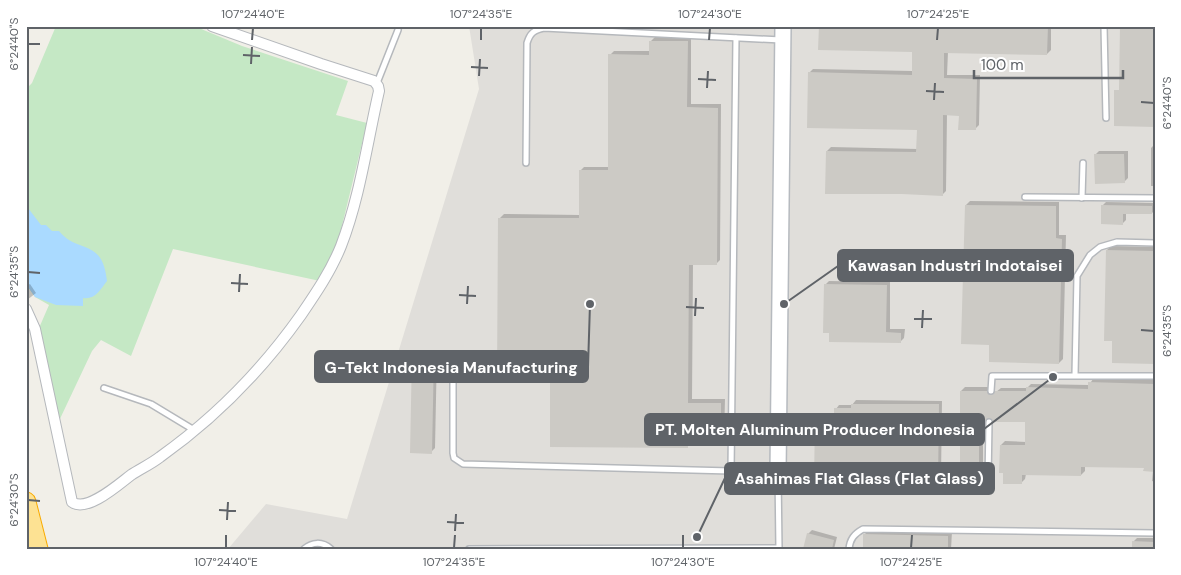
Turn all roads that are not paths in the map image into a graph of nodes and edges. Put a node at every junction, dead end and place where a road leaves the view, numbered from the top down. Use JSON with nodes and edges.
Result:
{"nodes":[{"id":1,"x":212,"y":26,"type":"edge"},
{"id":2,"x":1104,"y":26,"type":"edge"},
{"id":3,"x":398,"y":30,"type":"dead end"},
{"id":4,"x":784,"y":33,"type":"edge"},
{"id":5,"x":736,"y":38,"type":"junction"},
{"id":6,"x":377,"y":83,"type":"junction"},
{"id":7,"x":1106,"y":118,"type":"dead end"},
{"id":8,"x":526,"y":163,"type":"dead end"},
{"id":9,"x":1083,"y":163,"type":"dead end"},
{"id":10,"x":1025,"y":198,"type":"dead end"},
{"id":11,"x":1082,"y":198,"type":"junction"},
{"id":12,"x":1155,"y":198,"type":"edge"},
{"id":13,"x":1155,"y":243,"type":"edge"},
{"id":14,"x":26,"y":309,"type":"edge"},
{"id":15,"x":453,"y":370,"type":"dead end"},
{"id":16,"x":1075,"y":375,"type":"junction"},
{"id":17,"x":1155,"y":376,"type":"edge"},
{"id":18,"x":104,"y":388,"type":"dead end"},
{"id":19,"x":991,"y":391,"type":"dead end"},
{"id":20,"x":989,"y":422,"type":"dead end"},
{"id":21,"x":194,"y":431,"type":"junction"},
{"id":22,"x":731,"y":470,"type":"junction"},
{"id":23,"x":778,"y":473,"type":"junction"},
{"id":24,"x":988,"y":481,"type":"dead end"},
{"id":25,"x":26,"y":502,"type":"edge"},
{"id":26,"x":1155,"y":533,"type":"edge"},
{"id":27,"x":779,"y":548,"type":"edge"},
{"id":28,"x":38,"y":549,"type":"edge"},
{"id":29,"x":304,"y":549,"type":"edge"},
{"id":30,"x":331,"y":549,"type":"edge"},
{"id":31,"x":469,"y":549,"type":"edge"},
{"id":32,"x":850,"y":549,"type":"edge"}],
"edges":[{"from":1,"to":6,"type":"street"},
{"from":2,"to":7,"type":"lane"},
{"from":3,"to":6,"type":"lane"},
{"from":4,"to":5,"type":"lane"},
{"from":4,"to":23,"type":"street"},
{"from":5,"to":8,"type":"lane"},
{"from":5,"to":22,"type":"lane"},
{"from":6,"to":21,"type":"street"},
{"from":9,"to":11,"type":"lane"},
{"from":10,"to":11,"type":"lane"},
{"from":11,"to":12,"type":"lane"},
{"from":13,"to":16,"type":"lane"},
{"from":14,"to":21,"type":"street"},
{"from":15,"to":22,"type":"lane"},
{"from":16,"to":17,"type":"lane"},
{"from":16,"to":19,"type":"lane"},
{"from":18,"to":21,"type":"lane"},
{"from":20,"to":24,"type":"lane"},
{"from":22,"to":23,"type":"lane"},
{"from":23,"to":27,"type":"lane"},
{"from":25,"to":28,"type":"highway"},
{"from":26,"to":32,"type":"lane"},
{"from":27,"to":31,"type":"lane"},
{"from":29,"to":30,"type":"lane"}]}
